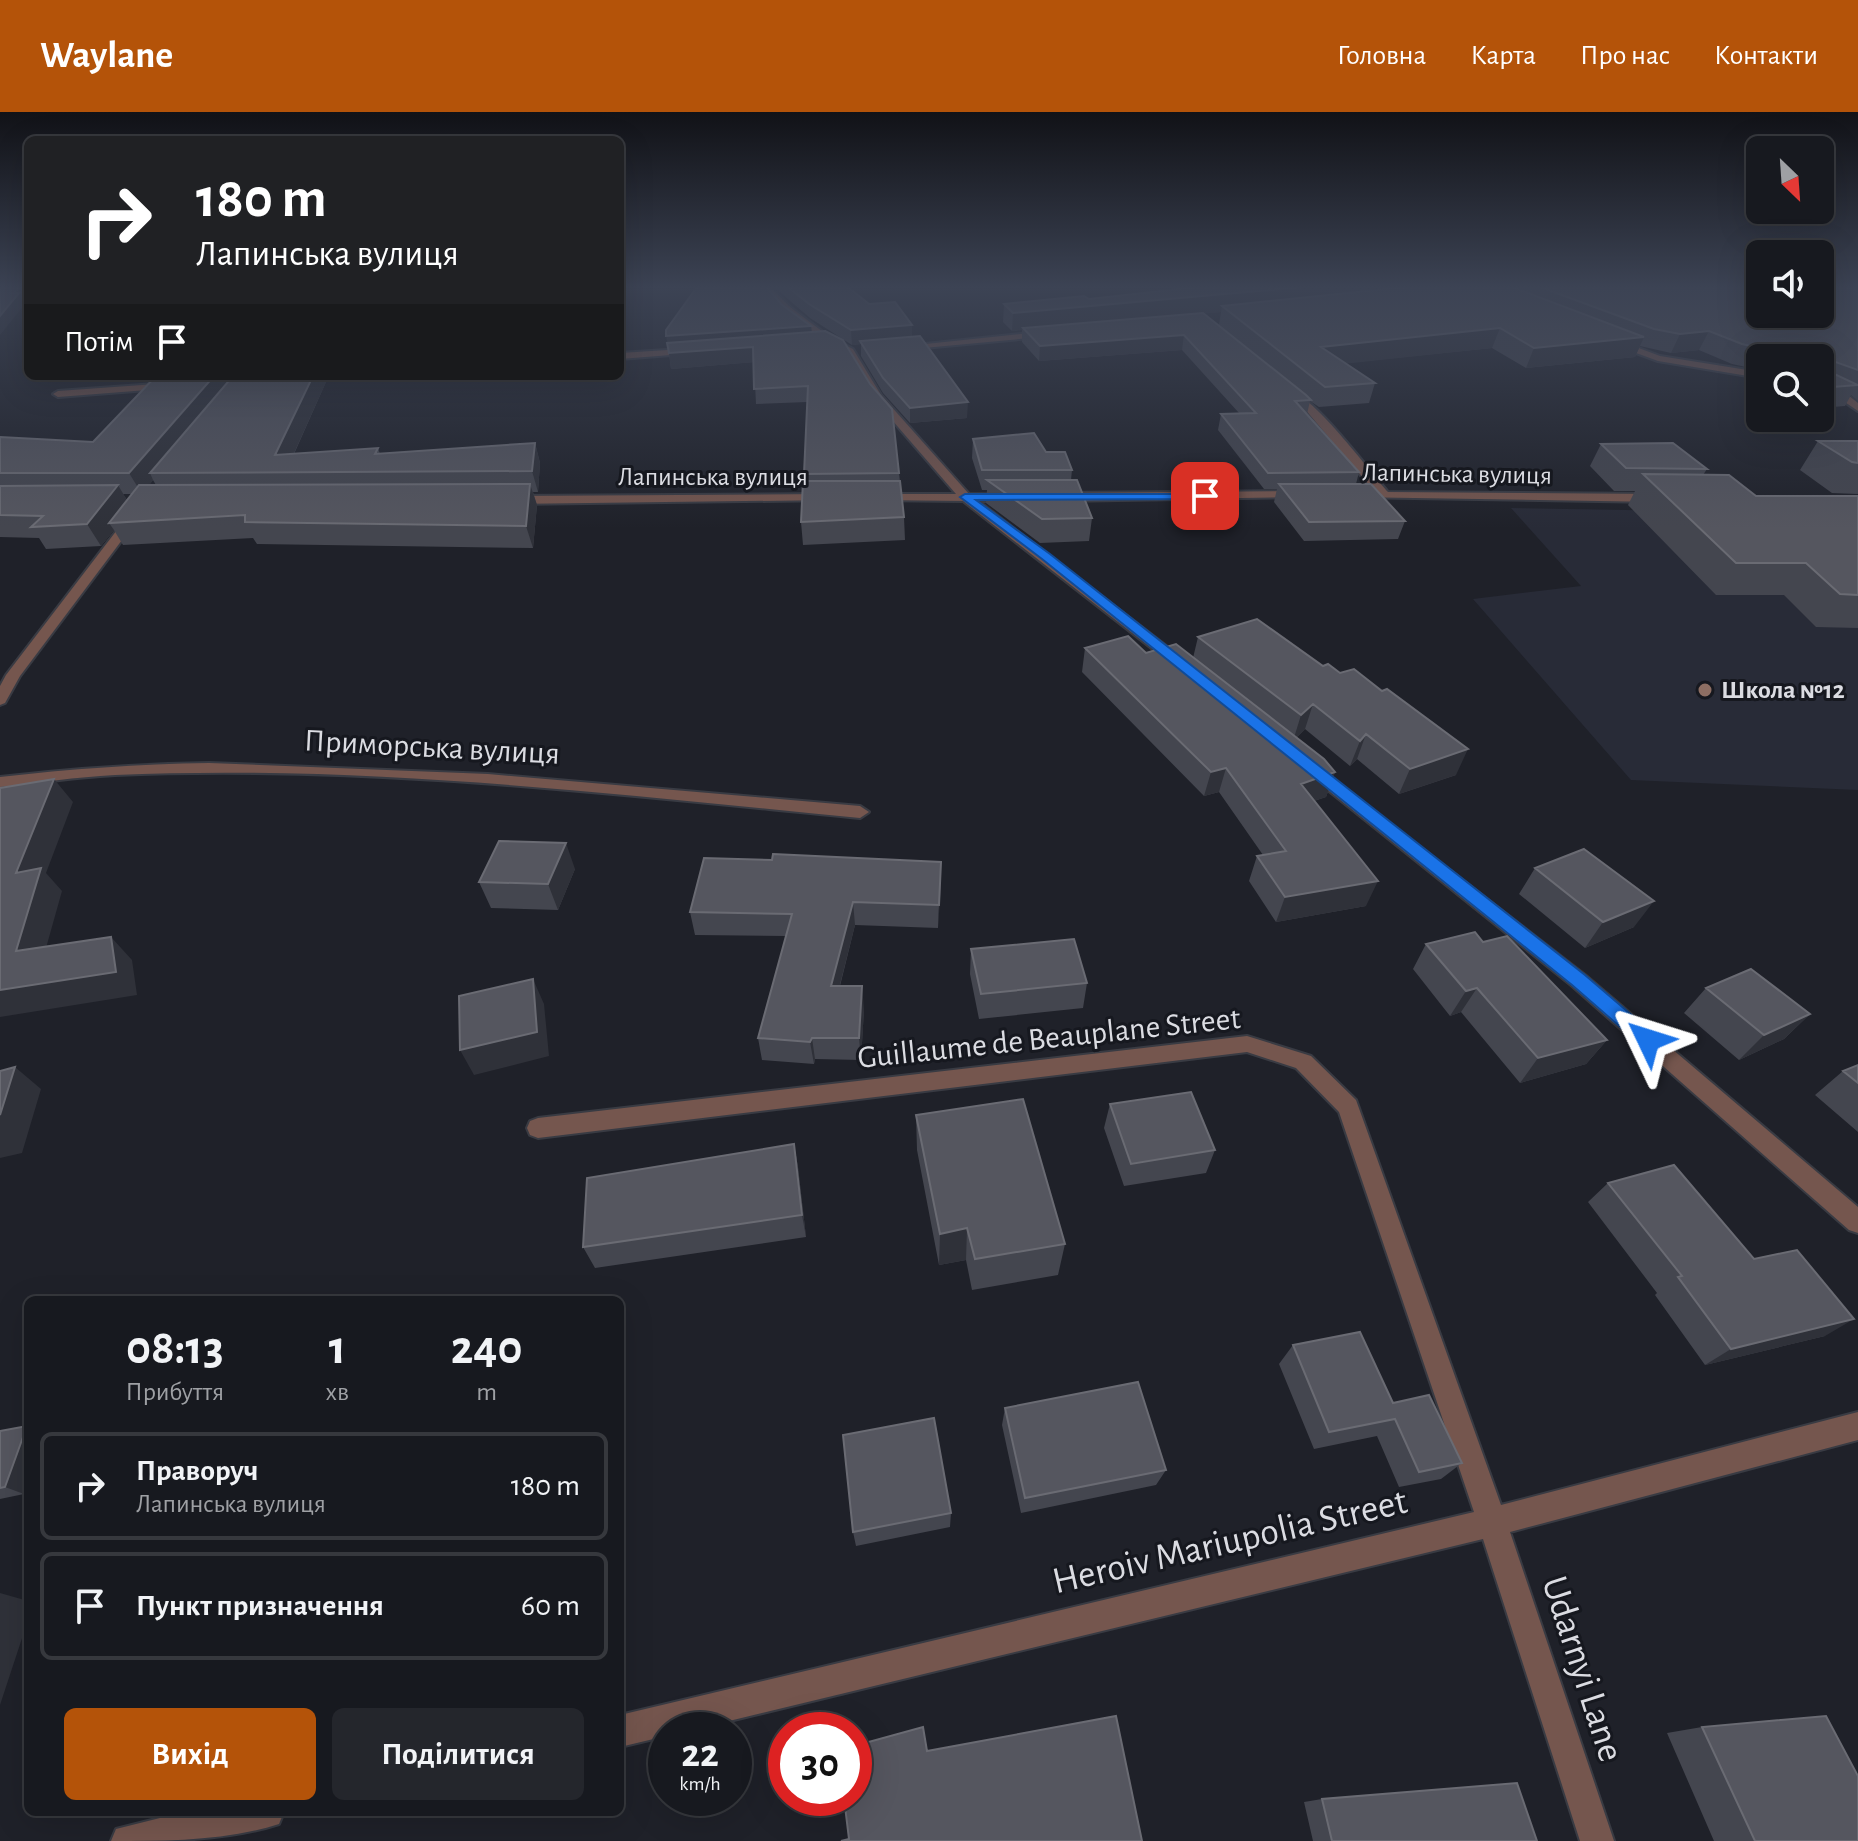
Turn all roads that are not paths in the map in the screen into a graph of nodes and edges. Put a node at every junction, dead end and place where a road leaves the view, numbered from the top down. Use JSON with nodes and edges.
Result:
{"nodes":[{"id":1,"x":865,"y":368,"type":"edge"},
{"id":2,"x":1716,"y":368,"type":"edge"},
{"id":3,"x":1746,"y":373,"type":"edge"},
{"id":4,"x":183,"y":386,"type":"edge"},
{"id":5,"x":1285,"y":388,"type":"edge"},
{"id":6,"x":1834,"y":392,"type":"edge"},
{"id":7,"x":58,"y":394,"type":"dead end"},
{"id":8,"x":1858,"y":408,"type":"edge"},
{"id":9,"x":1322,"y":495,"type":"edge"},
{"id":10,"x":1338,"y":495,"type":"edge"},
{"id":11,"x":1384,"y":495,"type":"junction"},
{"id":12,"x":965,"y":497,"type":"junction"},
{"id":13,"x":1027,"y":497,"type":"edge"},
{"id":14,"x":1043,"y":497,"type":"edge"},
{"id":15,"x":839,"y":498,"type":"edge"},
{"id":16,"x":870,"y":498,"type":"edge"},
{"id":17,"x":1668,"y":498,"type":"edge"},
{"id":18,"x":492,"y":500,"type":"edge"},
{"id":19,"x":145,"y":502,"type":"edge"},
{"id":20,"x":1195,"y":675,"type":"edge"},
{"id":21,"x":0,"y":700,"type":"edge"},
{"id":22,"x":1294,"y":754,"type":"edge"},
{"id":23,"x":0,"y":782,"type":"edge"},
{"id":24,"x":860,"y":812,"type":"dead end"},
{"id":25,"x":538,"y":1128,"type":"dead end"},
{"id":26,"x":1858,"y":1222,"type":"edge"},
{"id":27,"x":1858,"y":1426,"type":"edge"},
{"id":28,"x":1492,"y":1522,"type":"junction"},
{"id":29,"x":624,"y":1730,"type":"edge"},
{"id":30,"x":248,"y":1816,"type":"edge"},
{"id":31,"x":128,"y":1841,"type":"edge"},
{"id":32,"x":1597,"y":1841,"type":"edge"}],
"edges":[{"from":1,"to":12,"type":"street"},
{"from":2,"to":3,"type":"street"},
{"from":4,"to":7,"type":"street"},
{"from":5,"to":11,"type":"street"},
{"from":6,"to":8,"type":"street"},
{"from":9,"to":14,"type":"street","name":"Лапинська вулиця"},
{"from":10,"to":11,"type":"street","name":"Лапинська вулиця"},
{"from":11,"to":17,"type":"street","name":"Лапинська вулиця"},
{"from":12,"to":13,"type":"street"},
{"from":12,"to":16,"type":"street"},
{"from":12,"to":20,"type":"street"},
{"from":15,"to":18,"type":"street","name":"Лапинська вулиця"},
{"from":19,"to":21,"type":"street"},
{"from":22,"to":26,"type":"street"},
{"from":23,"to":24,"type":"street","name":"Приморська вулиця"},
{"from":25,"to":28,"type":"street","name":"Guillaume de Beauplane Street"},
{"from":27,"to":28,"type":"street","name":"Heroiv Mariupolia Street"},
{"from":28,"to":29,"type":"street","name":"Heroiv Mariupolia Street"},
{"from":28,"to":32,"type":"street","name":"Udarnyi Lane"},
{"from":30,"to":31,"type":"street"}]}
